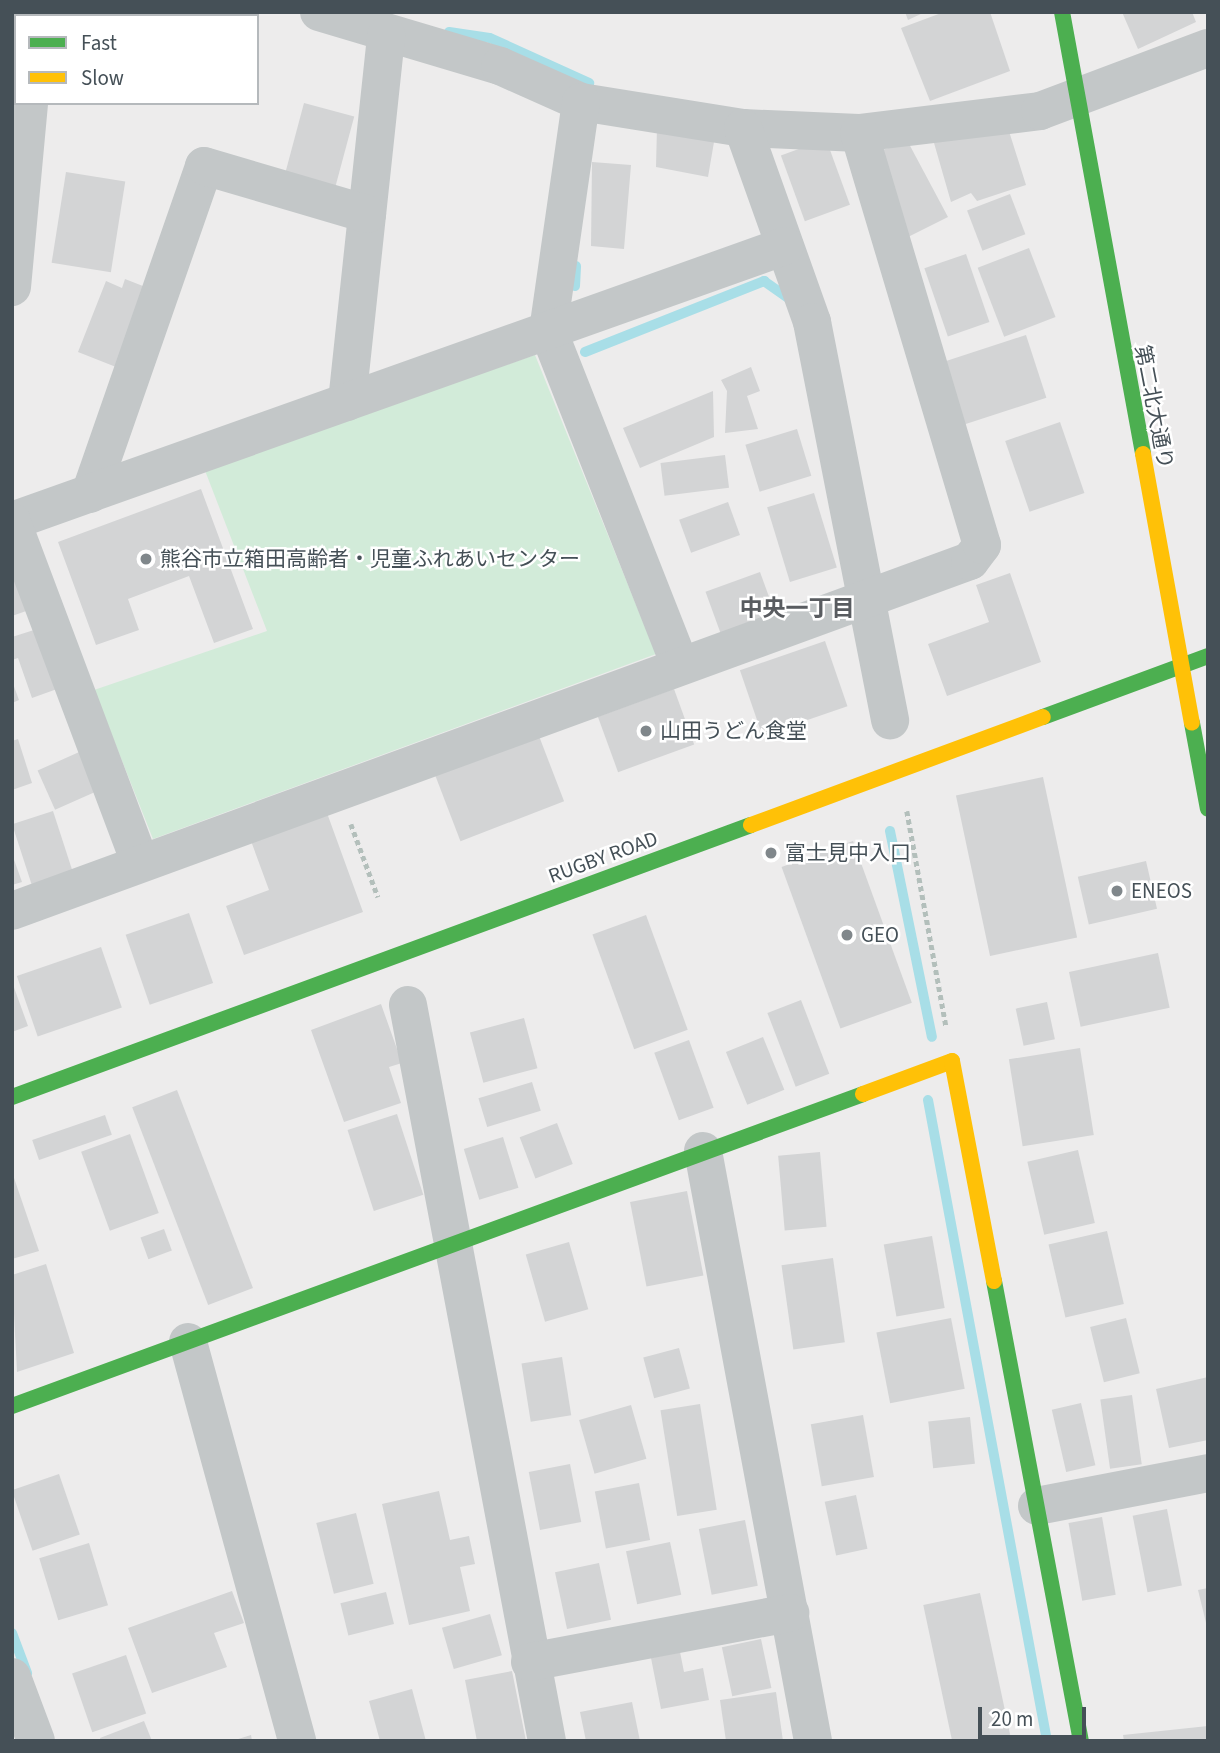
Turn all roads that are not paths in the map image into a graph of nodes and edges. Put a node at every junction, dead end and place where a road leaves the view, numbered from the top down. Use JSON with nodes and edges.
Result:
{"nodes":[{"id":1,"x":1062,"y":12,"type":"edge"},
{"id":2,"x":332,"y":13,"type":"edge"},
{"id":3,"x":386,"y":35,"type":"junction"},
{"id":4,"x":1208,"y":48,"type":"edge"},
{"id":5,"x":1075,"y":100,"type":"junction"},
{"id":6,"x":581,"y":102,"type":"junction"},
{"id":7,"x":29,"y":105,"type":"edge"},
{"id":8,"x":743,"y":128,"type":"junction"},
{"id":9,"x":859,"y":133,"type":"junction"},
{"id":10,"x":17,"y":155,"type":"edge"},
{"id":11,"x":367,"y":214,"type":"junction"},
{"id":12,"x":785,"y":246,"type":"junction"},
{"id":13,"x":12,"y":287,"type":"edge"},
{"id":14,"x":548,"y":330,"type":"junction"},
{"id":15,"x":347,"y":402,"type":"junction"},
{"id":16,"x":90,"y":494,"type":"junction"},
{"id":17,"x":12,"y":522,"type":"edge"},
{"id":18,"x":867,"y":594,"type":"junction"},
{"id":19,"x":1208,"y":656,"type":"edge"},
{"id":20,"x":680,"y":666,"type":"junction"},
{"id":21,"x":1181,"y":668,"type":"junction"},
{"id":22,"x":890,"y":720,"type":"dead end"},
{"id":23,"x":1208,"y":809,"type":"edge"},
{"id":24,"x":140,"y":863,"type":"junction"},
{"id":25,"x":12,"y":911,"type":"edge"},
{"id":26,"x":408,"y":1005,"type":"dead end"},
{"id":27,"x":12,"y":1097,"type":"edge"},
{"id":28,"x":703,"y":1151,"type":"junction"},
{"id":29,"x":453,"y":1244,"type":"junction"},
{"id":30,"x":188,"y":1342,"type":"junction"},
{"id":31,"x":12,"y":1406,"type":"edge"},
{"id":32,"x":1208,"y":1474,"type":"edge"},
{"id":33,"x":1037,"y":1506,"type":"junction"},
{"id":34,"x":790,"y":1613,"type":"junction"},
{"id":35,"x":530,"y":1662,"type":"junction"},
{"id":36,"x":12,"y":1677,"type":"edge"},
{"id":37,"x":36,"y":1741,"type":"edge"},
{"id":38,"x":297,"y":1741,"type":"edge"},
{"id":39,"x":547,"y":1741,"type":"edge"},
{"id":40,"x":813,"y":1741,"type":"edge"},
{"id":41,"x":1081,"y":1741,"type":"edge"}],
"edges":[{"from":1,"to":5,"type":"street","name":"第二北大通り"},
{"from":2,"to":3,"type":"street"},
{"from":3,"to":6,"type":"street"},
{"from":3,"to":11,"type":"street"},
{"from":4,"to":5,"type":"street"},
{"from":5,"to":9,"type":"street"},
{"from":5,"to":21,"type":"street","name":"第二北大通り"},
{"from":6,"to":8,"type":"street"},
{"from":6,"to":14,"type":"street"},
{"from":7,"to":10,"type":"street"},
{"from":8,"to":9,"type":"street"},
{"from":8,"to":12,"type":"street"},
{"from":9,"to":18,"type":"street"},
{"from":10,"to":13,"type":"street"},
{"from":11,"to":15,"type":"street"},
{"from":11,"to":16,"type":"street"},
{"from":12,"to":14,"type":"street"},
{"from":12,"to":18,"type":"street"},
{"from":14,"to":15,"type":"street"},
{"from":14,"to":20,"type":"street"},
{"from":15,"to":16,"type":"street"},
{"from":16,"to":17,"type":"street"},
{"from":17,"to":24,"type":"street"},
{"from":18,"to":20,"type":"street"},
{"from":18,"to":22,"type":"street"},
{"from":19,"to":21,"type":"street","name":"RUGBY ROAD"},
{"from":20,"to":24,"type":"street"},
{"from":21,"to":23,"type":"street","name":"第二北大通り"},
{"from":21,"to":27,"type":"street","name":"RUGBY ROAD"},
{"from":24,"to":25,"type":"street"},
{"from":26,"to":29,"type":"street"},
{"from":28,"to":29,"type":"street"},
{"from":28,"to":33,"type":"street"},
{"from":28,"to":34,"type":"street"},
{"from":29,"to":30,"type":"street"},
{"from":29,"to":35,"type":"street"},
{"from":30,"to":31,"type":"street"},
{"from":30,"to":38,"type":"street"},
{"from":32,"to":33,"type":"street"},
{"from":33,"to":41,"type":"street"},
{"from":34,"to":35,"type":"street"},
{"from":34,"to":40,"type":"street"},
{"from":35,"to":39,"type":"street"},
{"from":36,"to":37,"type":"street"}]}
